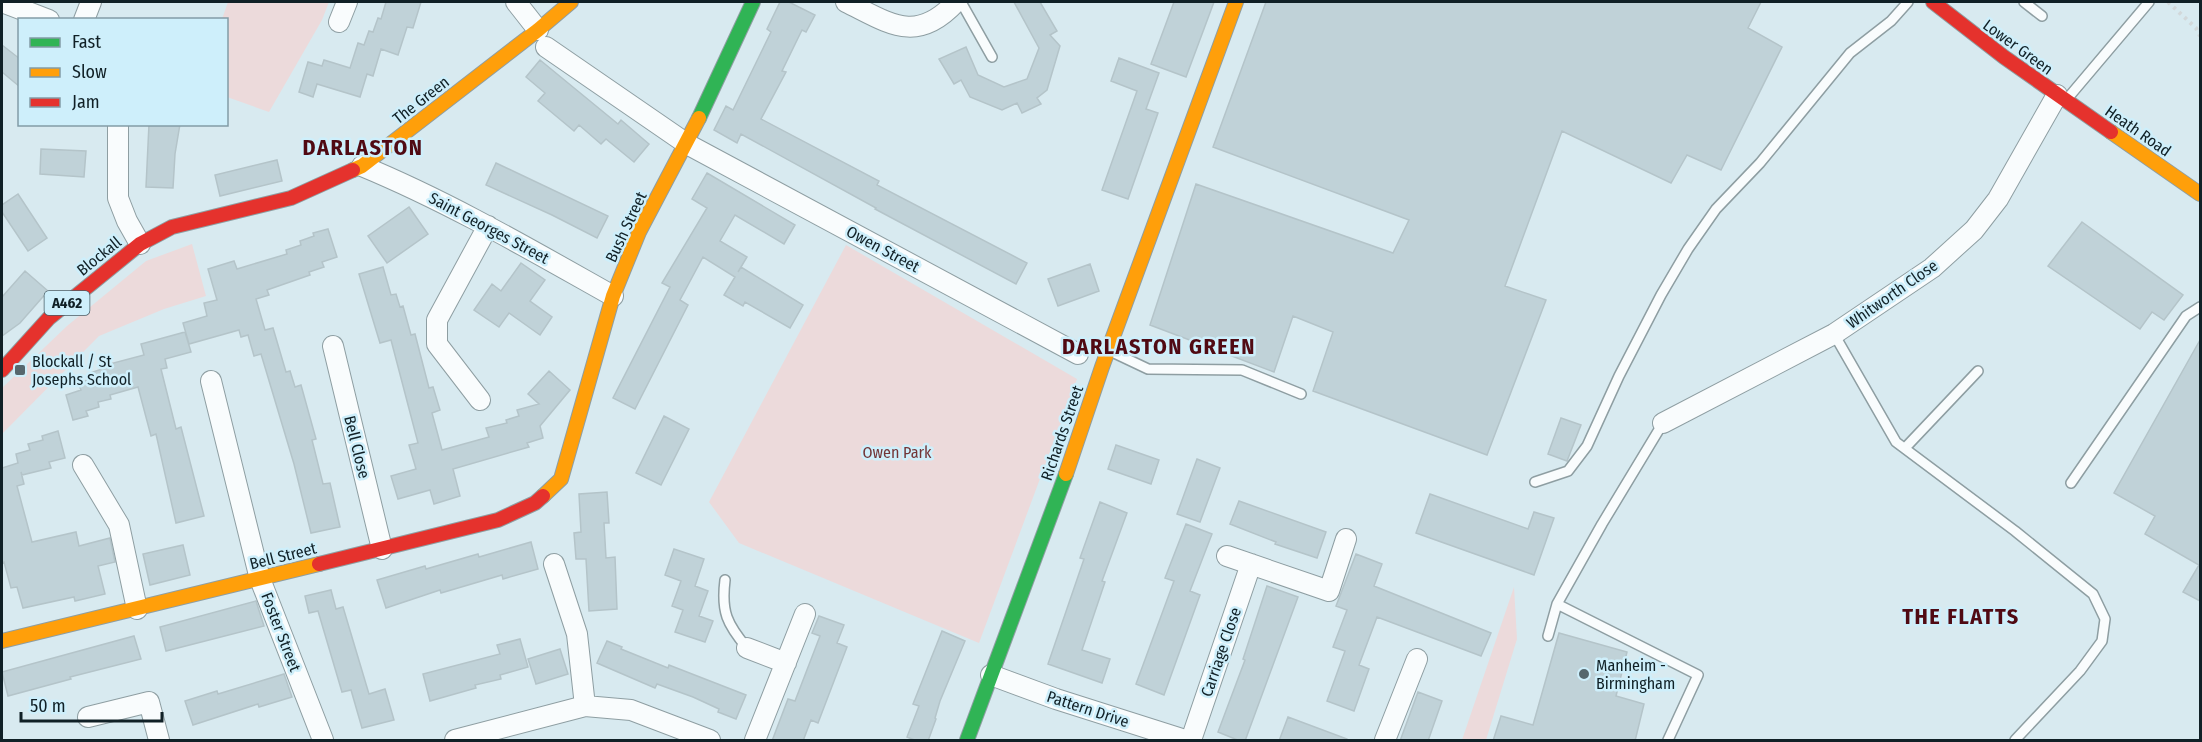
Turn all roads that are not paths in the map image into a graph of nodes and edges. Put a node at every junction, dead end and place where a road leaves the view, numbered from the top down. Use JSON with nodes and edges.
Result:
{"nodes":[{"id":1,"x":2,"y":2,"type":"edge"},
{"id":2,"x":92,"y":2,"type":"edge"},
{"id":3,"x":347,"y":2,"type":"edge"},
{"id":4,"x":516,"y":2,"type":"edge"},
{"id":5,"x":571,"y":2,"type":"edge"},
{"id":6,"x":753,"y":2,"type":"edge"},
{"id":7,"x":846,"y":2,"type":"edge"},
{"id":8,"x":956,"y":2,"type":"edge"},
{"id":9,"x":961,"y":2,"type":"edge"},
{"id":10,"x":1236,"y":2,"type":"edge"},
{"id":11,"x":1908,"y":2,"type":"edge"},
{"id":12,"x":1933,"y":2,"type":"edge"},
{"id":13,"x":2024,"y":2,"type":"edge"},
{"id":14,"x":2150,"y":2,"type":"edge"},
{"id":15,"x":2042,"y":16,"type":"dead end"},
{"id":16,"x":44,"y":18,"type":"edge"},
{"id":17,"x":85,"y":18,"type":"edge"},
{"id":18,"x":339,"y":22,"type":"dead end"},
{"id":19,"x":542,"y":38,"type":"junction"},
{"id":20,"x":992,"y":57,"type":"dead end"},
{"id":21,"x":2061,"y":98,"type":"junction"},
{"id":22,"x":118,"y":126,"type":"edge"},
{"id":23,"x":687,"y":144,"type":"junction"},
{"id":24,"x":362,"y":166,"type":"junction"},
{"id":25,"x":2200,"y":194,"type":"edge"},
{"id":26,"x":488,"y":226,"type":"junction"},
{"id":27,"x":140,"y":244,"type":"junction"},
{"id":28,"x":613,"y":296,"type":"junction"},
{"id":29,"x":2200,"y":308,"type":"edge"},
{"id":30,"x":1833,"y":334,"type":"junction"},
{"id":31,"x":333,"y":346,"type":"dead end"},
{"id":32,"x":1108,"y":350,"type":"junction"},
{"id":33,"x":1078,"y":354,"type":"dead end"},
{"id":34,"x":2,"y":370,"type":"edge"},
{"id":35,"x":1978,"y":371,"type":"dead end"},
{"id":36,"x":211,"y":381,"type":"dead end"},
{"id":37,"x":1301,"y":394,"type":"dead end"},
{"id":38,"x":480,"y":400,"type":"dead end"},
{"id":39,"x":1663,"y":423,"type":"joint"},
{"id":40,"x":1905,"y":448,"type":"junction"},
{"id":41,"x":83,"y":465,"type":"dead end"},
{"id":42,"x":561,"y":479,"type":"joint"},
{"id":43,"x":1535,"y":482,"type":"dead end"},
{"id":44,"x":2071,"y":483,"type":"dead end"},
{"id":45,"x":1346,"y":539,"type":"dead end"},
{"id":46,"x":382,"y":549,"type":"junction"},
{"id":47,"x":1227,"y":556,"type":"dead end"},
{"id":48,"x":554,"y":564,"type":"dead end"},
{"id":49,"x":1251,"y":564,"type":"junction"},
{"id":50,"x":260,"y":579,"type":"junction"},
{"id":51,"x":725,"y":580,"type":"dead end"},
{"id":52,"x":1557,"y":604,"type":"junction"},
{"id":53,"x":137,"y":609,"type":"junction"},
{"id":54,"x":805,"y":614,"type":"dead end"},
{"id":55,"x":1548,"y":636,"type":"dead end"},
{"id":56,"x":2,"y":641,"type":"edge"},
{"id":57,"x":747,"y":648,"type":"joint"},
{"id":58,"x":1417,"y":659,"type":"dead end"},
{"id":59,"x":786,"y":663,"type":"junction"},
{"id":60,"x":991,"y":675,"type":"junction"},
{"id":61,"x":585,"y":705,"type":"junction"},
{"id":62,"x":88,"y":717,"type":"dead end"},
{"id":63,"x":159,"y":741,"type":"edge"},
{"id":64,"x":323,"y":741,"type":"edge"},
{"id":65,"x":455,"y":741,"type":"edge"},
{"id":66,"x":710,"y":741,"type":"edge"},
{"id":67,"x":755,"y":741,"type":"edge"},
{"id":68,"x":967,"y":741,"type":"edge"},
{"id":69,"x":1185,"y":741,"type":"edge"},
{"id":70,"x":1191,"y":741,"type":"edge"},
{"id":71,"x":1385,"y":741,"type":"edge"},
{"id":72,"x":1668,"y":741,"type":"edge"},
{"id":73,"x":2015,"y":741,"type":"edge"}],
"edges":[{"from":1,"to":16,"type":"street"},
{"from":2,"to":17,"type":"street"},
{"from":3,"to":18,"type":"street"},
{"from":4,"to":19,"type":"street","name":"Owen Street"},
{"from":5,"to":19,"type":"street","name":"The Green","number":"A462"},
{"from":6,"to":23,"type":"street","name":"Bush Street"},
{"from":7,"to":8,"type":"street"},
{"from":9,"to":20,"type":"lane"},
{"from":10,"to":32,"type":"street","name":"Richards Street"},
{"from":11,"to":43,"type":"lane"},
{"from":12,"to":21,"type":"street","name":"Lower Green"},
{"from":13,"to":15,"type":"lane"},
{"from":14,"to":21,"type":"lane"},
{"from":19,"to":23,"type":"street","name":"Owen Street"},
{"from":19,"to":24,"type":"street","name":"The Green","number":"A462"},
{"from":21,"to":25,"type":"street","name":"Heath Road"},
{"from":21,"to":30,"type":"street","name":"Whitworth Close"},
{"from":22,"to":27,"type":"street"},
{"from":23,"to":28,"type":"street","name":"Bush Street"},
{"from":23,"to":33,"type":"street","name":"Owen Street"},
{"from":24,"to":26,"type":"street","name":"Saint Georges Street"},
{"from":24,"to":27,"type":"street","name":"The Green","number":"A462"},
{"from":26,"to":28,"type":"street","name":"Saint Georges Street"},
{"from":26,"to":38,"type":"street"},
{"from":27,"to":34,"type":"street","name":"Blockall","number":"A462"},
{"from":28,"to":42,"type":"street","name":"Bush Street"},
{"from":29,"to":44,"type":"lane"},
{"from":30,"to":39,"type":"street","name":"Whitworth Close"},
{"from":30,"to":40,"type":"lane"},
{"from":31,"to":46,"type":"street","name":"Bell Close"},
{"from":32,"to":37,"type":"lane"},
{"from":32,"to":60,"type":"street","name":"Richards Street"},
{"from":35,"to":40,"type":"lane"},
{"from":36,"to":50,"type":"street","name":"Foster Street"},
{"from":39,"to":52,"type":"lane"},
{"from":40,"to":73,"type":"lane"},
{"from":41,"to":53,"type":"street"},
{"from":42,"to":46,"type":"street","name":"Bell Street"},
{"from":45,"to":49,"type":"street"},
{"from":46,"to":50,"type":"street","name":"Bell Street"},
{"from":47,"to":49,"type":"street"},
{"from":48,"to":61,"type":"street"},
{"from":49,"to":70,"type":"street","name":"Carriage Close"},
{"from":50,"to":53,"type":"street","name":"Bell Street"},
{"from":50,"to":64,"type":"street","name":"Foster Street"},
{"from":51,"to":57,"type":"lane"},
{"from":52,"to":55,"type":"lane"},
{"from":52,"to":72,"type":"lane"},
{"from":53,"to":56,"type":"street","name":"Bell Street"},
{"from":54,"to":59,"type":"street"},
{"from":57,"to":59,"type":"street"},
{"from":58,"to":71,"type":"street"},
{"from":59,"to":67,"type":"street"},
{"from":60,"to":68,"type":"street","name":"Richards Street"},
{"from":60,"to":69,"type":"street","name":"Pattern Drive"},
{"from":61,"to":65,"type":"street"},
{"from":61,"to":66,"type":"street"},
{"from":62,"to":63,"type":"street"}]}
